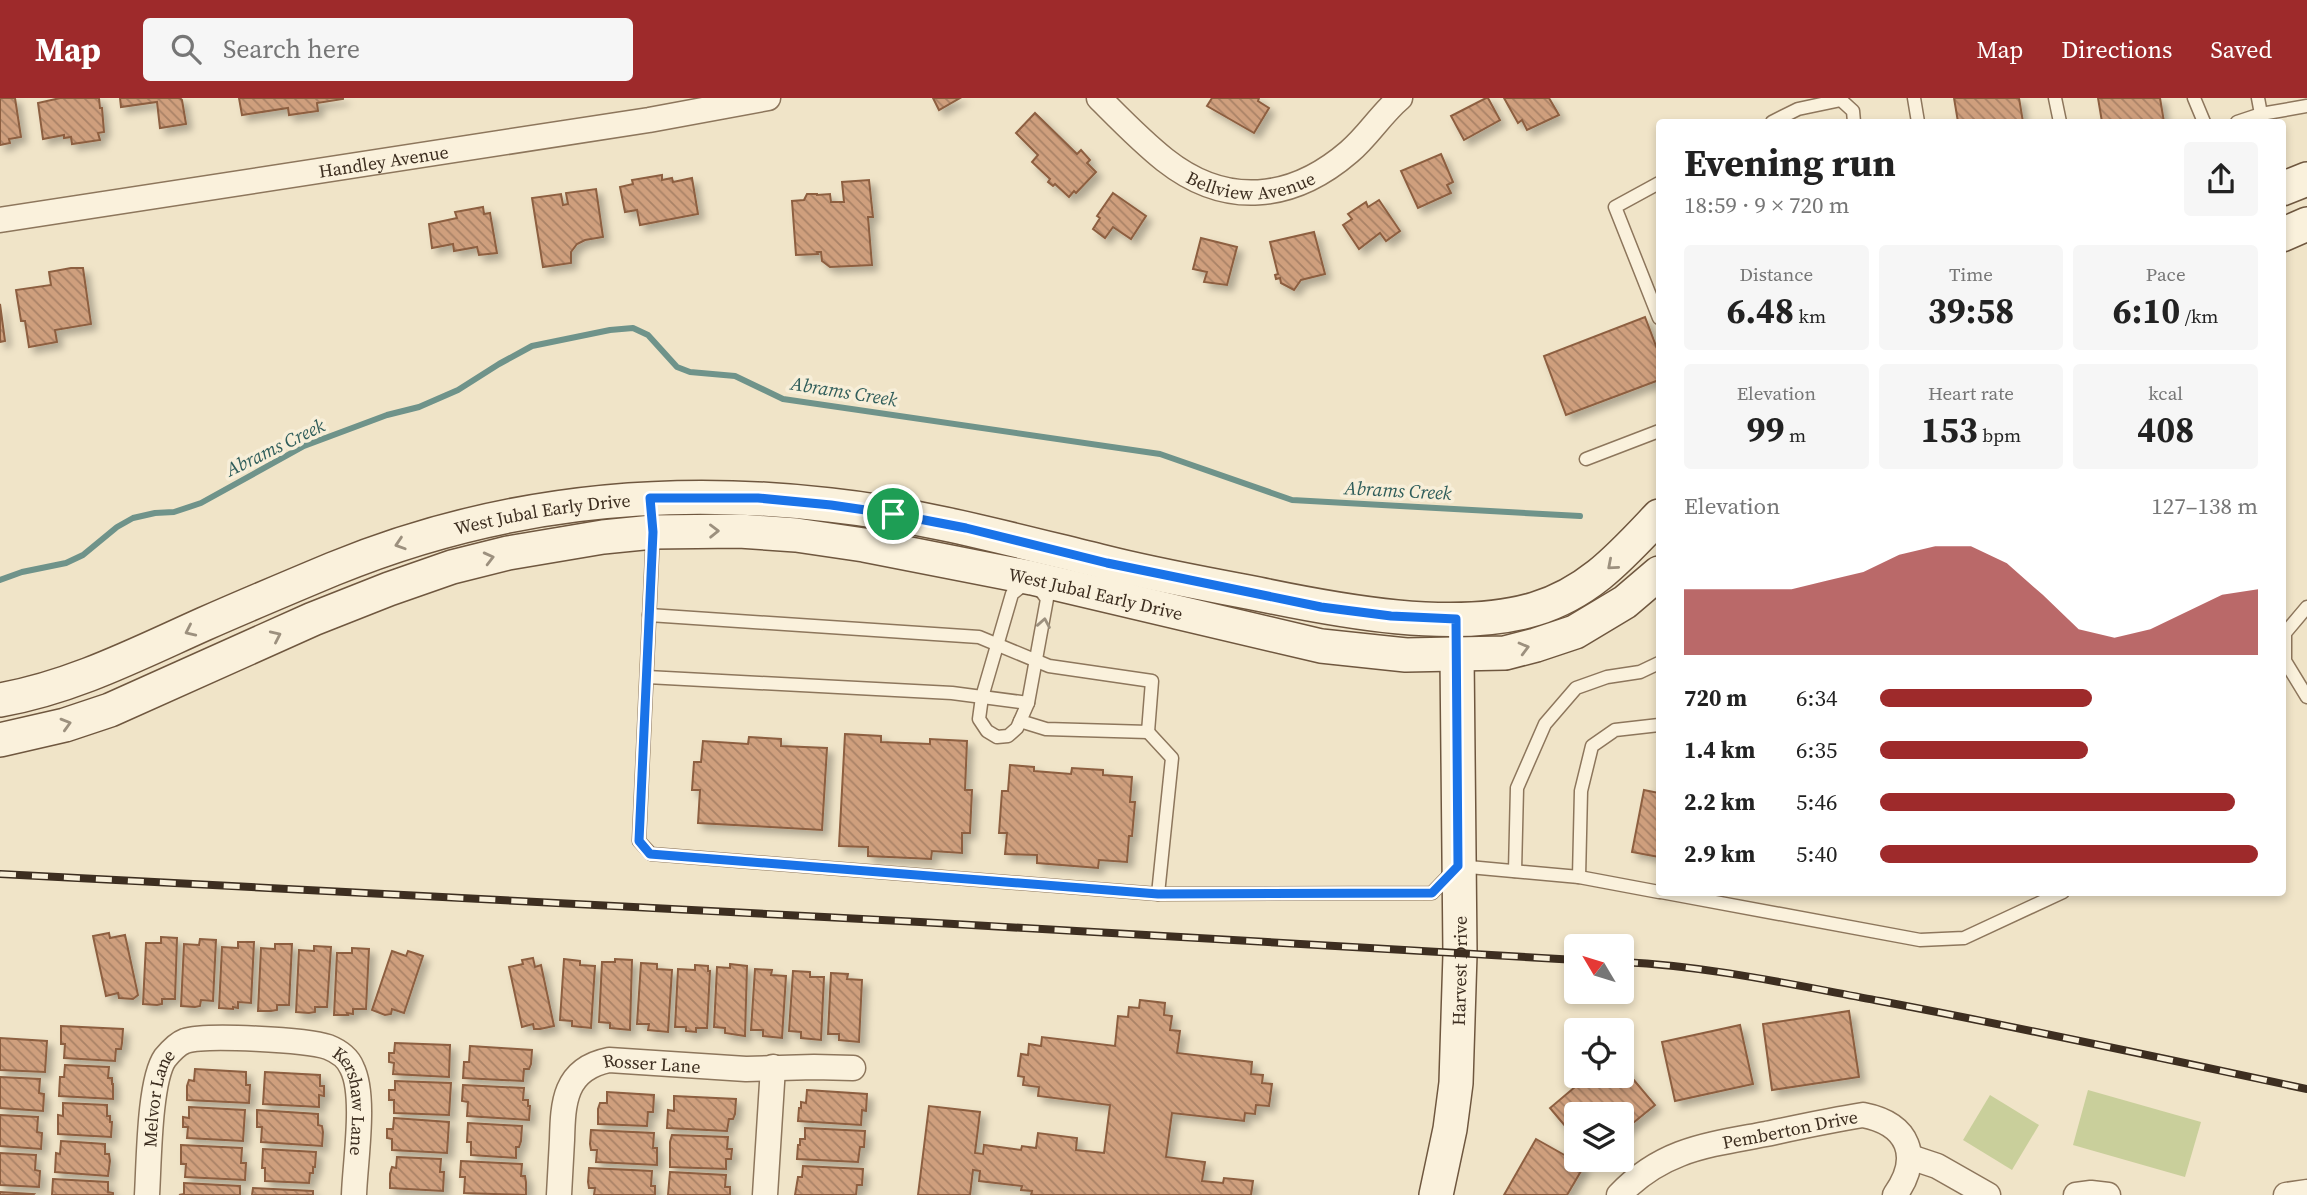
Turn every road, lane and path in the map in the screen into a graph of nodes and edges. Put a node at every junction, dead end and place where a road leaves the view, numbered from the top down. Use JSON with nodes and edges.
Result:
{"nodes":[{"id":1,"x":768,"y":98,"type":"edge"},
{"id":2,"x":1099,"y":98,"type":"edge"},
{"id":3,"x":1400,"y":98,"type":"edge"},
{"id":4,"x":1914,"y":98,"type":"edge"},
{"id":5,"x":2055,"y":98,"type":"edge"},
{"id":6,"x":2194,"y":98,"type":"edge"},
{"id":7,"x":2258,"y":98,"type":"edge"},
{"id":8,"x":2307,"y":106,"type":"edge"},
{"id":9,"x":647,"y":109,"type":"edge"},
{"id":10,"x":2261,"y":114,"type":"junction"},
{"id":11,"x":1778,"y":119,"type":"edge"},
{"id":12,"x":1854,"y":119,"type":"edge"},
{"id":13,"x":1918,"y":119,"type":"edge"},
{"id":14,"x":2059,"y":119,"type":"edge"},
{"id":15,"x":2203,"y":119,"type":"edge"},
{"id":16,"x":2246,"y":119,"type":"edge"},
{"id":17,"x":2307,"y":179,"type":"edge"},
{"id":18,"x":1656,"y":185,"type":"edge"},
{"id":19,"x":2286,"y":187,"type":"edge"},
{"id":20,"x":0,"y":220,"type":"edge"},
{"id":21,"x":2307,"y":224,"type":"edge"},
{"id":22,"x":2286,"y":233,"type":"edge"},
{"id":23,"x":1656,"y":310,"type":"edge"},
{"id":24,"x":1656,"y":432,"type":"edge"},
{"id":25,"x":1586,"y":459,"type":"dead end"},
{"id":26,"x":652,"y":515,"type":"junction"},
{"id":27,"x":1656,"y":519,"type":"edge"},
{"id":28,"x":1036,"y":562,"type":"junction"},
{"id":29,"x":1656,"y":576,"type":"edge"},
{"id":30,"x":2307,"y":607,"type":"edge"},
{"id":31,"x":649,"y":615,"type":"junction"},
{"id":32,"x":1456,"y":619,"type":"junction"},
{"id":33,"x":2286,"y":632,"type":"edge"},
{"id":34,"x":998,"y":644,"type":"junction"},
{"id":35,"x":1457,"y":656,"type":"junction"},
{"id":36,"x":1036,"y":661,"type":"junction"},
{"id":37,"x":2286,"y":663,"type":"edge"},
{"id":38,"x":1656,"y":664,"type":"edge"},
{"id":39,"x":647,"y":677,"type":"junction"},
{"id":40,"x":982,"y":697,"type":"junction"},
{"id":41,"x":2307,"y":697,"type":"edge"},
{"id":42,"x":0,"y":700,"type":"edge"},
{"id":43,"x":1028,"y":703,"type":"junction"},
{"id":44,"x":1020,"y":721,"type":"junction"},
{"id":45,"x":1656,"y":725,"type":"edge"},
{"id":46,"x":1148,"y":732,"type":"junction"},
{"id":47,"x":0,"y":740,"type":"edge"},
{"id":48,"x":1458,"y":866,"type":"junction"},
{"id":49,"x":1515,"y":871,"type":"junction"},
{"id":50,"x":1579,"y":877,"type":"junction"},
{"id":51,"x":1656,"y":891,"type":"edge"},
{"id":52,"x":1158,"y":894,"type":"junction"},
{"id":53,"x":1682,"y":896,"type":"edge"},
{"id":54,"x":2054,"y":896,"type":"edge"},
{"id":55,"x":256,"y":1040,"type":"joint"},
{"id":56,"x":773,"y":1067,"type":"junction"},
{"id":57,"x":853,"y":1068,"type":"dead end"},
{"id":58,"x":1910,"y":1157,"type":"junction"},
{"id":59,"x":2307,"y":1192,"type":"edge"},
{"id":60,"x":147,"y":1195,"type":"edge"},
{"id":61,"x":354,"y":1195,"type":"edge"},
{"id":62,"x":559,"y":1195,"type":"edge"},
{"id":63,"x":765,"y":1195,"type":"edge"},
{"id":64,"x":1436,"y":1195,"type":"edge"},
{"id":65,"x":1619,"y":1195,"type":"edge"},
{"id":66,"x":1895,"y":1195,"type":"edge"},
{"id":67,"x":1988,"y":1195,"type":"edge"},
{"id":68,"x":2076,"y":1195,"type":"edge"},
{"id":69,"x":2108,"y":1195,"type":"edge"},
{"id":70,"x":2286,"y":1195,"type":"edge"}],
"edges":[{"from":1,"to":9,"type":"street","name":"Handley Avenue"},
{"from":2,"to":3,"type":"street","name":"Bellview Avenue"},
{"from":4,"to":13,"type":"lane"},
{"from":5,"to":14,"type":"lane"},
{"from":6,"to":15,"type":"lane"},
{"from":7,"to":10,"type":"lane"},
{"from":8,"to":10,"type":"lane"},
{"from":9,"to":20,"type":"street","name":"Handley Avenue"},
{"from":10,"to":16,"type":"lane"},
{"from":11,"to":12,"type":"lane"},
{"from":17,"to":19,"type":"main road"},
{"from":18,"to":23,"type":"lane"},
{"from":21,"to":22,"type":"main road"},
{"from":24,"to":25,"type":"lane"},
{"from":26,"to":28,"type":"main road","name":"West Jubal Early Drive"},
{"from":26,"to":31,"type":"lane"},
{"from":26,"to":42,"type":"main road","name":"West Jubal Early Drive","one_way":true},
{"from":47,"to":26,"type":"main road","name":"West Jubal Early Drive","one_way":true},
{"from":27,"to":32,"type":"main road","name":"West Jubal Early Drive","one_way":true},
{"from":28,"to":32,"type":"main road","name":"West Jubal Early Drive"},
{"from":28,"to":34,"type":"lane"},
{"from":28,"to":35,"type":"main road","name":"West Jubal Early Drive"},
{"from":36,"to":28,"type":"lane","one_way":true},
{"from":35,"to":29,"type":"main road","name":"West Jubal Early Drive","one_way":true},
{"from":30,"to":33,"type":"lane"},
{"from":31,"to":34,"type":"lane"},
{"from":31,"to":39,"type":"lane"},
{"from":32,"to":35,"type":"street","name":"Harvest Drive"},
{"from":34,"to":36,"type":"lane"},
{"from":34,"to":40,"type":"lane"},
{"from":35,"to":48,"type":"main road","name":"Harvest Drive"},
{"from":36,"to":43,"type":"lane"},
{"from":36,"to":46,"type":"lane"},
{"from":37,"to":41,"type":"lane"},
{"from":38,"to":49,"type":"lane"},
{"from":39,"to":40,"type":"lane"},
{"from":39,"to":52,"type":"lane"},
{"from":40,"to":43,"type":"lane"},
{"from":40,"to":44,"type":"lane"},
{"from":43,"to":44,"type":"lane"},
{"from":44,"to":46,"type":"lane"},
{"from":45,"to":50,"type":"lane"},
{"from":46,"to":52,"type":"lane"},
{"from":48,"to":49,"type":"lane"},
{"from":48,"to":52,"type":"lane"},
{"from":48,"to":64,"type":"main road","name":"Harvest Drive"},
{"from":49,"to":50,"type":"lane"},
{"from":50,"to":51,"type":"lane"},
{"from":53,"to":54,"type":"lane"},
{"from":55,"to":60,"type":"street","name":"Melvor Lane"},
{"from":55,"to":61,"type":"street","name":"Kershaw Lane"},
{"from":56,"to":57,"type":"street","name":"Rosser Lane"},
{"from":56,"to":62,"type":"street","name":"Rosser Lane"},
{"from":56,"to":63,"type":"street"},
{"from":58,"to":65,"type":"street","name":"Pemberton Drive"},
{"from":58,"to":66,"type":"street"},
{"from":58,"to":67,"type":"street"},
{"from":59,"to":70,"type":"street"},
{"from":68,"to":69,"type":"street"}]}
